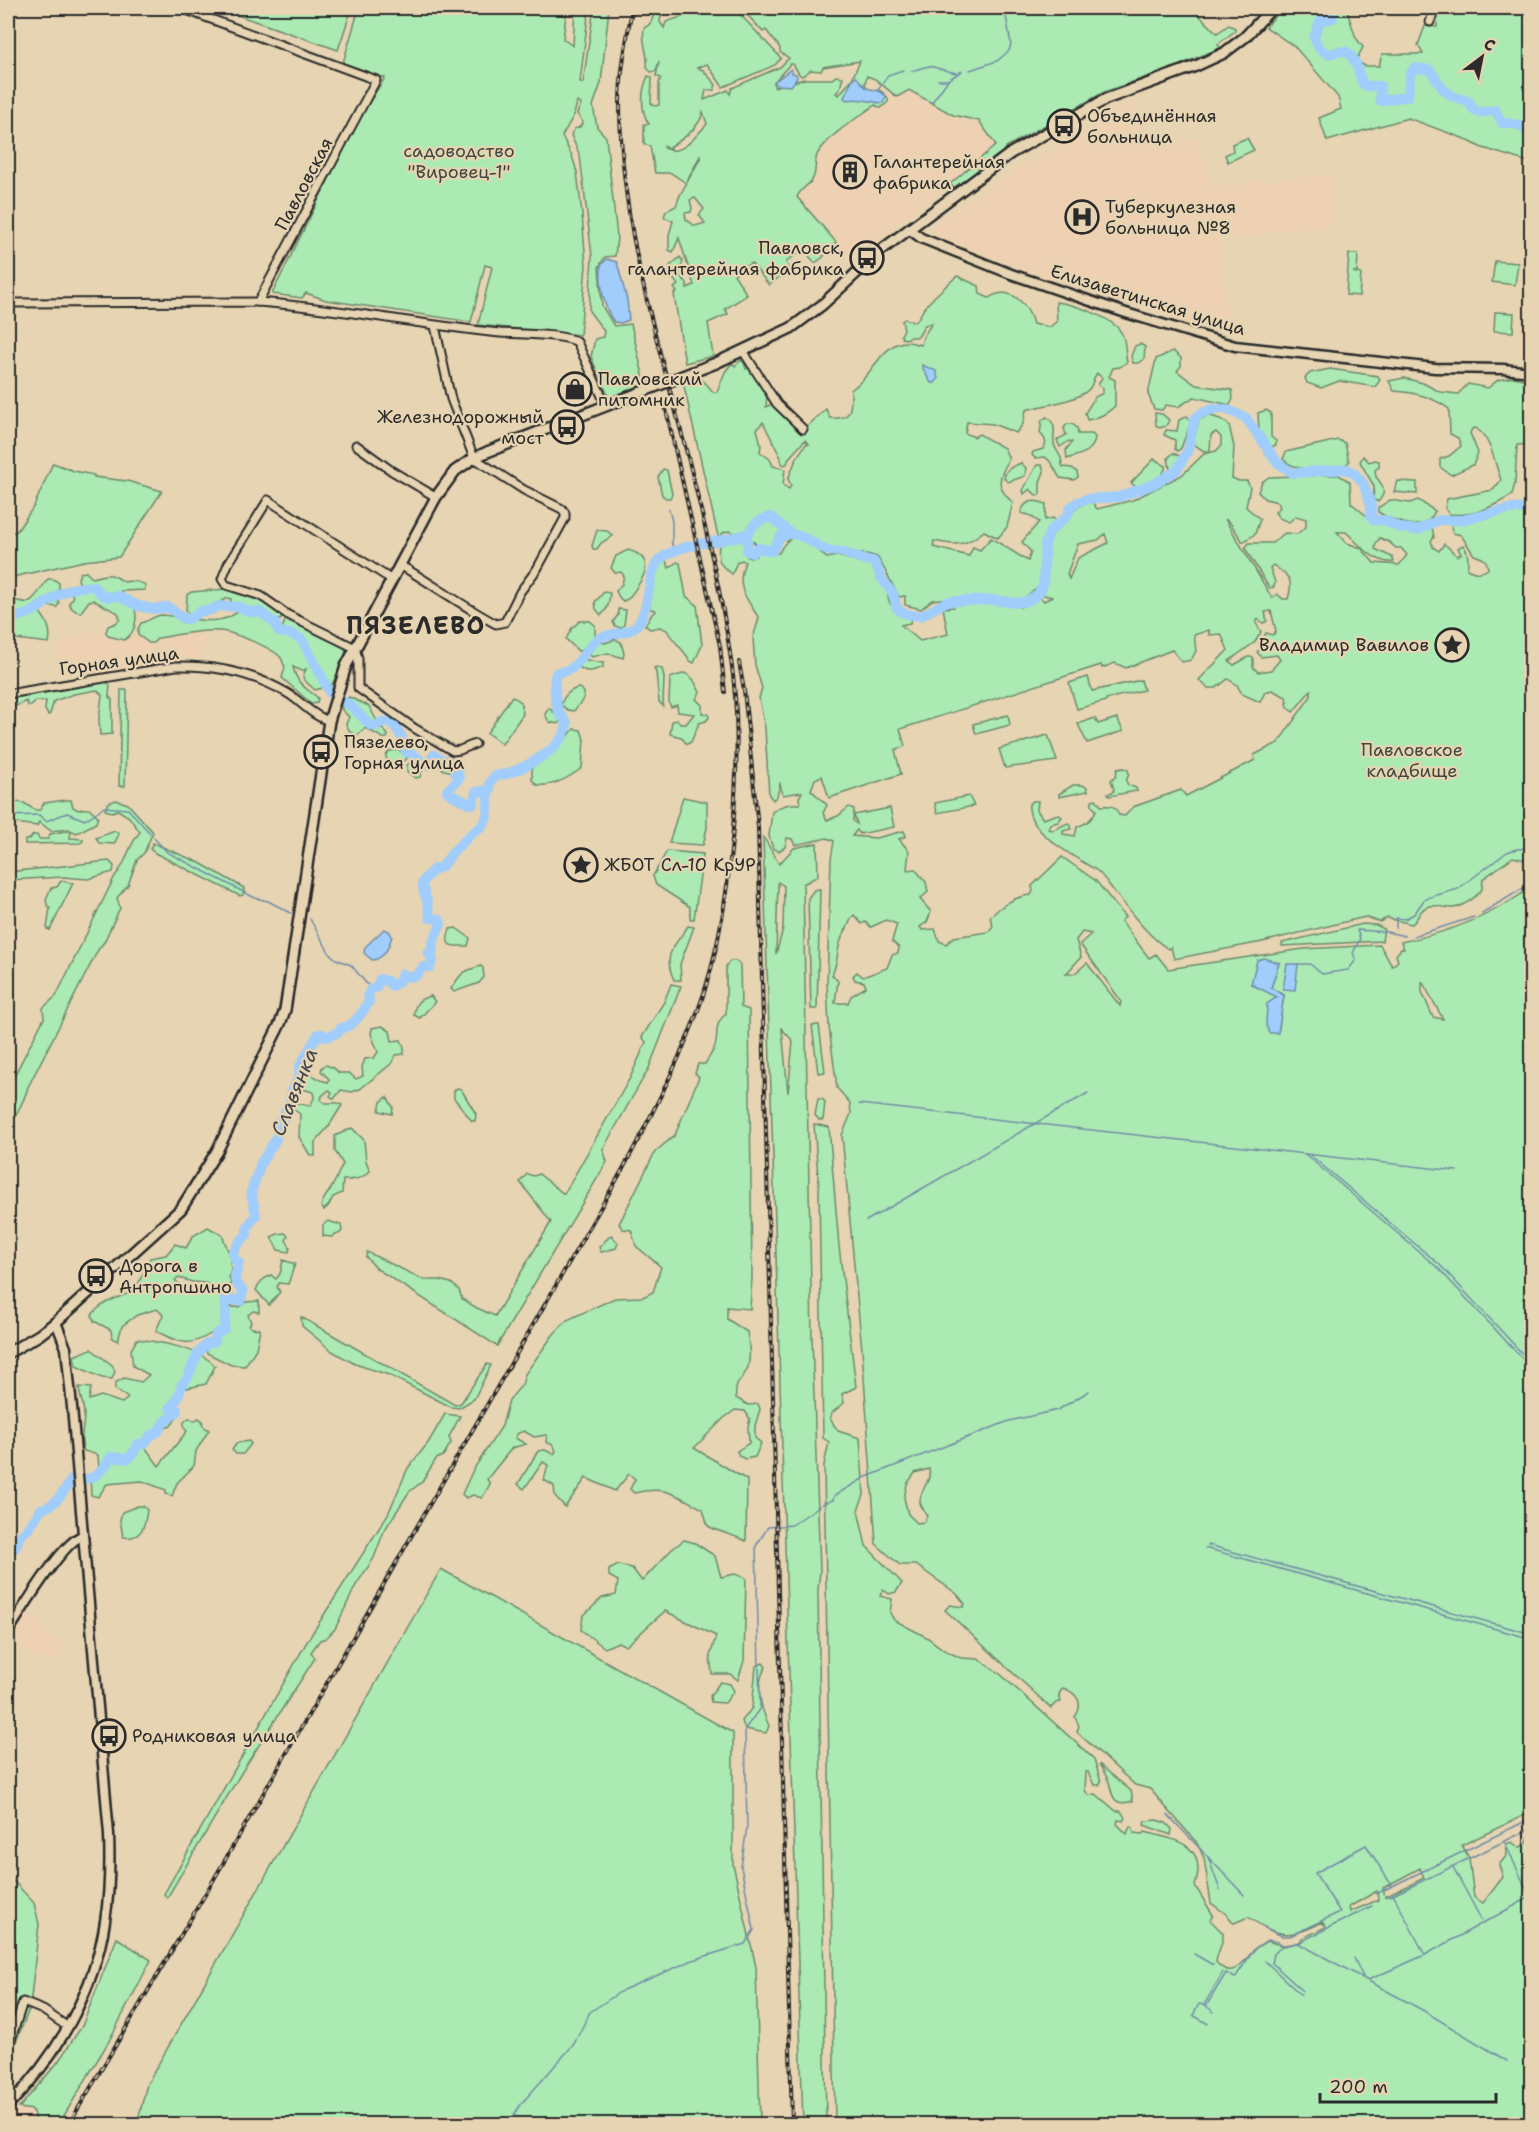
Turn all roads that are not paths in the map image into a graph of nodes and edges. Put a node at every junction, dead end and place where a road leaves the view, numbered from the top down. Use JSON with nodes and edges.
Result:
{"nodes":[{"id":1,"x":181,"y":8,"type":"edge"},
{"id":2,"x":1272,"y":8,"type":"edge"},
{"id":3,"x":1435,"y":8,"type":"edge"},
{"id":4,"x":1430,"y":22,"type":"dead end"},
{"id":5,"x":909,"y":229,"type":"junction"},
{"id":6,"x":258,"y":302,"type":"junction"},
{"id":7,"x":8,"y":303,"type":"edge"},
{"id":8,"x":435,"y":326,"type":"junction"},
{"id":9,"x":743,"y":351,"type":"junction"},
{"id":10,"x":1532,"y":372,"type":"edge"},
{"id":11,"x":606,"y":405,"type":"junction"},
{"id":12,"x":803,"y":429,"type":"dead end"},
{"id":13,"x":356,"y":445,"type":"dead end"},
{"id":14,"x":474,"y":458,"type":"junction"},
{"id":15,"x":436,"y":497,"type":"junction"},
{"id":16,"x":400,"y":565,"type":"junction"},
{"id":17,"x":392,"y":580,"type":"junction"},
{"id":18,"x":355,"y":648,"type":"junction"},
{"id":19,"x":8,"y":694,"type":"edge"},
{"id":20,"x":329,"y":721,"type":"junction"},
{"id":21,"x":475,"y":744,"type":"dead end"},
{"id":22,"x":56,"y":1322,"type":"junction"},
{"id":23,"x":8,"y":1353,"type":"edge"},
{"id":24,"x":83,"y":1536,"type":"junction"},
{"id":25,"x":8,"y":1632,"type":"edge"},
{"id":26,"x":68,"y":2027,"type":"junction"},
{"id":27,"x":8,"y":2042,"type":"edge"},
{"id":28,"x":8,"y":2106,"type":"edge"}],
"edges":[{"from":1,"to":6,"type":"street","name":"Павловская"},
{"from":2,"to":5,"type":"main road"},
{"from":3,"to":4,"type":"street"},
{"from":5,"to":9,"type":"main road"},
{"from":5,"to":10,"type":"street","name":"Елизаветинская улица"},
{"from":6,"to":7,"type":"street"},
{"from":6,"to":8,"type":"street"},
{"from":8,"to":11,"type":"street"},
{"from":8,"to":14,"type":"street"},
{"from":9,"to":11,"type":"main road"},
{"from":9,"to":12,"type":"street"},
{"from":11,"to":14,"type":"main road"},
{"from":13,"to":15,"type":"street"},
{"from":14,"to":15,"type":"main road"},
{"from":14,"to":16,"type":"street"},
{"from":15,"to":16,"type":"main road"},
{"from":16,"to":17,"type":"main road"},
{"from":17,"to":18,"type":"main road"},
{"from":17,"to":18,"type":"street"},
{"from":18,"to":20,"type":"main road"},
{"from":18,"to":21,"type":"street"},
{"from":19,"to":20,"type":"street","name":"Горная улица"},
{"from":20,"to":22,"type":"main road"},
{"from":22,"to":23,"type":"main road"},
{"from":22,"to":24,"type":"street"},
{"from":24,"to":25,"type":"street"},
{"from":24,"to":26,"type":"street"},
{"from":26,"to":27,"type":"street"},
{"from":26,"to":28,"type":"street"}]}
